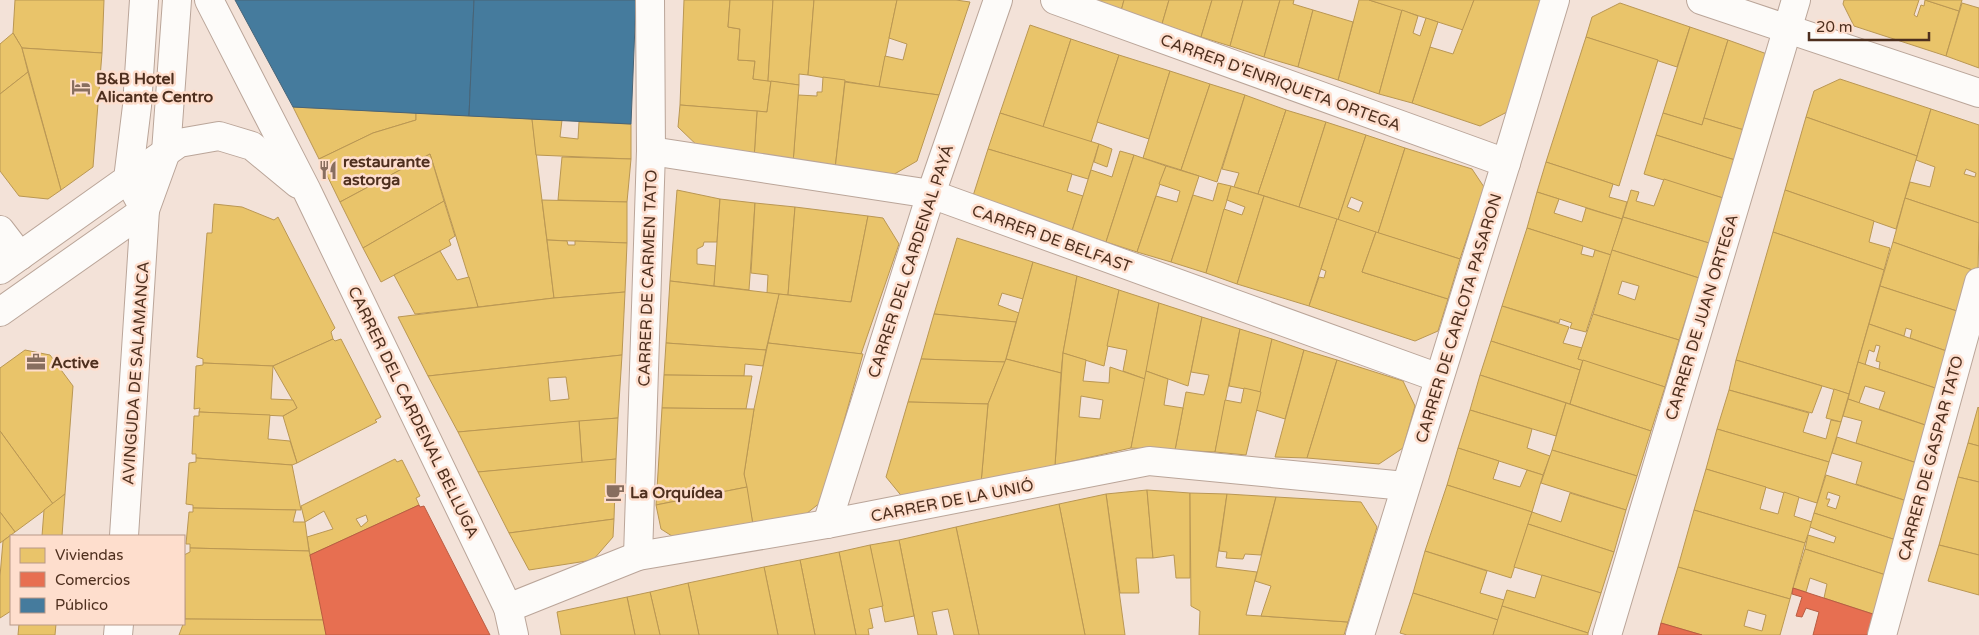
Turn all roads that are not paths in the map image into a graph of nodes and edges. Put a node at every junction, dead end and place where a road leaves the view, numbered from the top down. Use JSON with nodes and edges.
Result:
{"nodes":[{"id":1,"x":144,"y":0,"type":"edge"},
{"id":2,"x":177,"y":0,"type":"edge"},
{"id":3,"x":208,"y":0,"type":"edge"},
{"id":4,"x":650,"y":0,"type":"edge"},
{"id":5,"x":998,"y":0,"type":"edge"},
{"id":6,"x":1055,"y":0,"type":"edge"},
{"id":7,"x":1555,"y":0,"type":"edge"},
{"id":8,"x":1701,"y":0,"type":"edge"},
{"id":9,"x":1796,"y":0,"type":"edge"},
{"id":10,"x":1787,"y":29,"type":"junction"},
{"id":11,"x":1979,"y":93,"type":"edge"},
{"id":12,"x":651,"y":151,"type":"junction"},
{"id":13,"x":166,"y":152,"type":"junction"},
{"id":14,"x":1506,"y":163,"type":"junction"},
{"id":15,"x":128,"y":179,"type":"junction"},
{"id":16,"x":307,"y":191,"type":"junction"},
{"id":17,"x":931,"y":194,"type":"junction"},
{"id":18,"x":145,"y":210,"type":"junction"},
{"id":19,"x":0,"y":230,"type":"edge"},
{"id":20,"x":10,"y":263,"type":"edge"},
{"id":21,"x":1979,"y":282,"type":"edge"},
{"id":22,"x":0,"y":312,"type":"edge"},
{"id":23,"x":1439,"y":378,"type":"junction"},
{"id":24,"x":1405,"y":486,"type":"junction"},
{"id":25,"x":827,"y":524,"type":"junction"},
{"id":26,"x":124,"y":535,"type":"edge"},
{"id":27,"x":638,"y":556,"type":"junction"},
{"id":28,"x":508,"y":608,"type":"junction"},
{"id":29,"x":514,"y":635,"type":"edge"},
{"id":30,"x":1360,"y":635,"type":"edge"},
{"id":31,"x":1607,"y":635,"type":"edge"},
{"id":32,"x":1882,"y":635,"type":"edge"}],
"edges":[{"from":1,"to":15,"type":"street"},
{"from":2,"to":13,"type":"street","name":"AVINGUDA DE SALAMANCA"},
{"from":3,"to":16,"type":"street","name":"CARRER DEL CARDENAL BELLUGA"},
{"from":4,"to":12,"type":"street","name":"CARRER DE CARMEN TATO"},
{"from":5,"to":17,"type":"street","name":"CARRER DEL CARDENAL PAYÁ"},
{"from":6,"to":14,"type":"street","name":"CARRER D'ENRIQUETA ORTEGA"},
{"from":7,"to":14,"type":"street","name":"CARRER DE CARLOTA PASARON"},
{"from":8,"to":10,"type":"street"},
{"from":9,"to":10,"type":"street","name":"CARRER DE JUAN ORTEGA"},
{"from":10,"to":11,"type":"street"},
{"from":10,"to":31,"type":"street","name":"CARRER DE JUAN ORTEGA"},
{"from":12,"to":17,"type":"street","name":"CARRER DE BELFAST"},
{"from":12,"to":27,"type":"street","name":"CARRER DE CARMEN TATO"},
{"from":13,"to":15,"type":"street","name":"CARRER DEL CARDENAL BELLUGA"},
{"from":13,"to":16,"type":"street","name":"CARRER DEL CARDENAL BELLUGA"},
{"from":13,"to":18,"type":"street","name":"AVINGUDA DE SALAMANCA"},
{"from":14,"to":23,"type":"street","name":"CARRER DE CARLOTA PASARON"},
{"from":15,"to":18,"type":"street"},
{"from":15,"to":20,"type":"street","name":"CARRER DEL CARDENAL BELLUGA"},
{"from":16,"to":28,"type":"street","name":"CARRER DEL CARDENAL BELLUGA"},
{"from":17,"to":23,"type":"street","name":"CARRER DE BELFAST"},
{"from":17,"to":25,"type":"street","name":"CARRER DEL CARDENAL PAYÁ"},
{"from":18,"to":22,"type":"street"},
{"from":18,"to":26,"type":"street","name":"AVINGUDA DE SALAMANCA"},
{"from":19,"to":20,"type":"street"},
{"from":21,"to":32,"type":"street","name":"CARRER DE GASPAR TATO"},
{"from":23,"to":24,"type":"street","name":"CARRER DE CARLOTA PASARON"},
{"from":24,"to":25,"type":"street","name":"CARRER DE LA UNIÓ"},
{"from":24,"to":30,"type":"street","name":"CARRER DE CARLOTA PASARON"},
{"from":25,"to":27,"type":"street","name":"CARRER DE LA UNIÓ"},
{"from":27,"to":28,"type":"street","name":"CARRER DE LA UNIÓ"},
{"from":28,"to":29,"type":"street","name":"CARRER DEL CARDENAL BELLUGA"}]}
